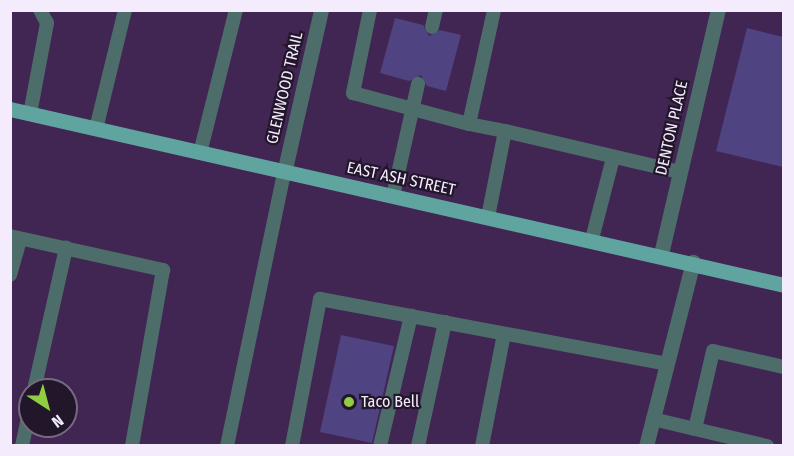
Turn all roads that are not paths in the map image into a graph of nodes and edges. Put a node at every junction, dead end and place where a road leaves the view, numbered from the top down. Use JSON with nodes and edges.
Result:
{"nodes":[{"id":1,"x":40,"y":10,"type":"edge"},
{"id":2,"x":124,"y":10,"type":"edge"},
{"id":3,"x":236,"y":10,"type":"edge"},
{"id":4,"x":321,"y":10,"type":"edge"},
{"id":5,"x":370,"y":10,"type":"edge"},
{"id":6,"x":436,"y":10,"type":"edge"},
{"id":7,"x":494,"y":10,"type":"edge"},
{"id":8,"x":718,"y":10,"type":"edge"},
{"id":9,"x":432,"y":27,"type":"dead end"},
{"id":10,"x":418,"y":84,"type":"dead end"},
{"id":11,"x":10,"y":109,"type":"edge"},
{"id":12,"x":412,"y":111,"type":"junction"},
{"id":13,"x":30,"y":114,"type":"junction"},
{"id":14,"x":469,"y":124,"type":"junction"},
{"id":15,"x":96,"y":129,"type":"junction"},
{"id":16,"x":505,"y":131,"type":"junction"},
{"id":17,"x":200,"y":153,"type":"junction"},
{"id":18,"x":613,"y":158,"type":"junction"},
{"id":19,"x":680,"y":172,"type":"junction"},
{"id":20,"x":284,"y":173,"type":"junction"},
{"id":21,"x":393,"y":196,"type":"junction"},
{"id":22,"x":488,"y":217,"type":"junction"},
{"id":23,"x":15,"y":237,"type":"edge"},
{"id":24,"x":592,"y":239,"type":"junction"},
{"id":25,"x":66,"y":248,"type":"junction"},
{"id":26,"x":661,"y":254,"type":"junction"},
{"id":27,"x":693,"y":262,"type":"junction"},
{"id":28,"x":10,"y":275,"type":"edge"},
{"id":29,"x":783,"y":285,"type":"edge"},
{"id":30,"x":411,"y":316,"type":"junction"},
{"id":31,"x":445,"y":322,"type":"junction"},
{"id":32,"x":504,"y":334,"type":"junction"},
{"id":33,"x":667,"y":364,"type":"junction"},
{"id":34,"x":783,"y":367,"type":"edge"},
{"id":35,"x":37,"y":378,"type":"edge"},
{"id":36,"x":304,"y":382,"type":"junction"},
{"id":37,"x":652,"y":419,"type":"junction"},
{"id":38,"x":695,"y":429,"type":"junction"},
{"id":39,"x":132,"y":446,"type":"edge"},
{"id":40,"x":227,"y":446,"type":"edge"},
{"id":41,"x":292,"y":446,"type":"edge"},
{"id":42,"x":300,"y":446,"type":"edge"},
{"id":43,"x":380,"y":446,"type":"edge"},
{"id":44,"x":418,"y":446,"type":"edge"},
{"id":45,"x":482,"y":446,"type":"edge"},
{"id":46,"x":646,"y":446,"type":"edge"},
{"id":47,"x":767,"y":446,"type":"edge"}],
"edges":[{"from":1,"to":13,"type":"lane"},
{"from":2,"to":15,"type":"lane"},
{"from":3,"to":17,"type":"lane"},
{"from":4,"to":20,"type":"street","name":"GLENWOOD TRAIL"},
{"from":5,"to":12,"type":"lane"},
{"from":6,"to":9,"type":"lane"},
{"from":7,"to":14,"type":"lane"},
{"from":8,"to":19,"type":"street","name":"DENTON PLACE"},
{"from":10,"to":12,"type":"lane"},
{"from":11,"to":13,"type":"main road","name":"EAST ASH STREET"},
{"from":12,"to":14,"type":"lane"},
{"from":12,"to":21,"type":"lane"},
{"from":13,"to":15,"type":"main road","name":"EAST ASH STREET"},
{"from":14,"to":16,"type":"lane"},
{"from":15,"to":17,"type":"main road","name":"EAST ASH STREET"},
{"from":16,"to":18,"type":"lane"},
{"from":16,"to":22,"type":"lane"},
{"from":17,"to":20,"type":"main road","name":"EAST ASH STREET"},
{"from":18,"to":19,"type":"lane"},
{"from":18,"to":24,"type":"lane"},
{"from":19,"to":26,"type":"street","name":"DENTON PLACE"},
{"from":20,"to":21,"type":"main road","name":"EAST ASH STREET"},
{"from":20,"to":40,"type":"lane"},
{"from":21,"to":22,"type":"main road","name":"EAST ASH STREET"},
{"from":22,"to":24,"type":"main road","name":"EAST ASH STREET"},
{"from":23,"to":25,"type":"lane"},
{"from":23,"to":28,"type":"lane"},
{"from":24,"to":26,"type":"main road","name":"EAST ASH STREET"},
{"from":25,"to":35,"type":"lane"},
{"from":25,"to":39,"type":"lane"},
{"from":26,"to":27,"type":"main road","name":"EAST ASH STREET"},
{"from":27,"to":29,"type":"main road","name":"EAST ASH STREET"},
{"from":27,"to":33,"type":"street"},
{"from":30,"to":31,"type":"lane"},
{"from":30,"to":36,"type":"lane"},
{"from":30,"to":43,"type":"lane"},
{"from":31,"to":32,"type":"lane"},
{"from":31,"to":44,"type":"lane"},
{"from":32,"to":33,"type":"lane"},
{"from":32,"to":45,"type":"lane"},
{"from":33,"to":37,"type":"street"},
{"from":34,"to":38,"type":"lane"},
{"from":36,"to":41,"type":"lane"},
{"from":36,"to":42,"type":"lane"},
{"from":37,"to":38,"type":"lane"},
{"from":37,"to":46,"type":"street"},
{"from":38,"to":47,"type":"lane"}]}
